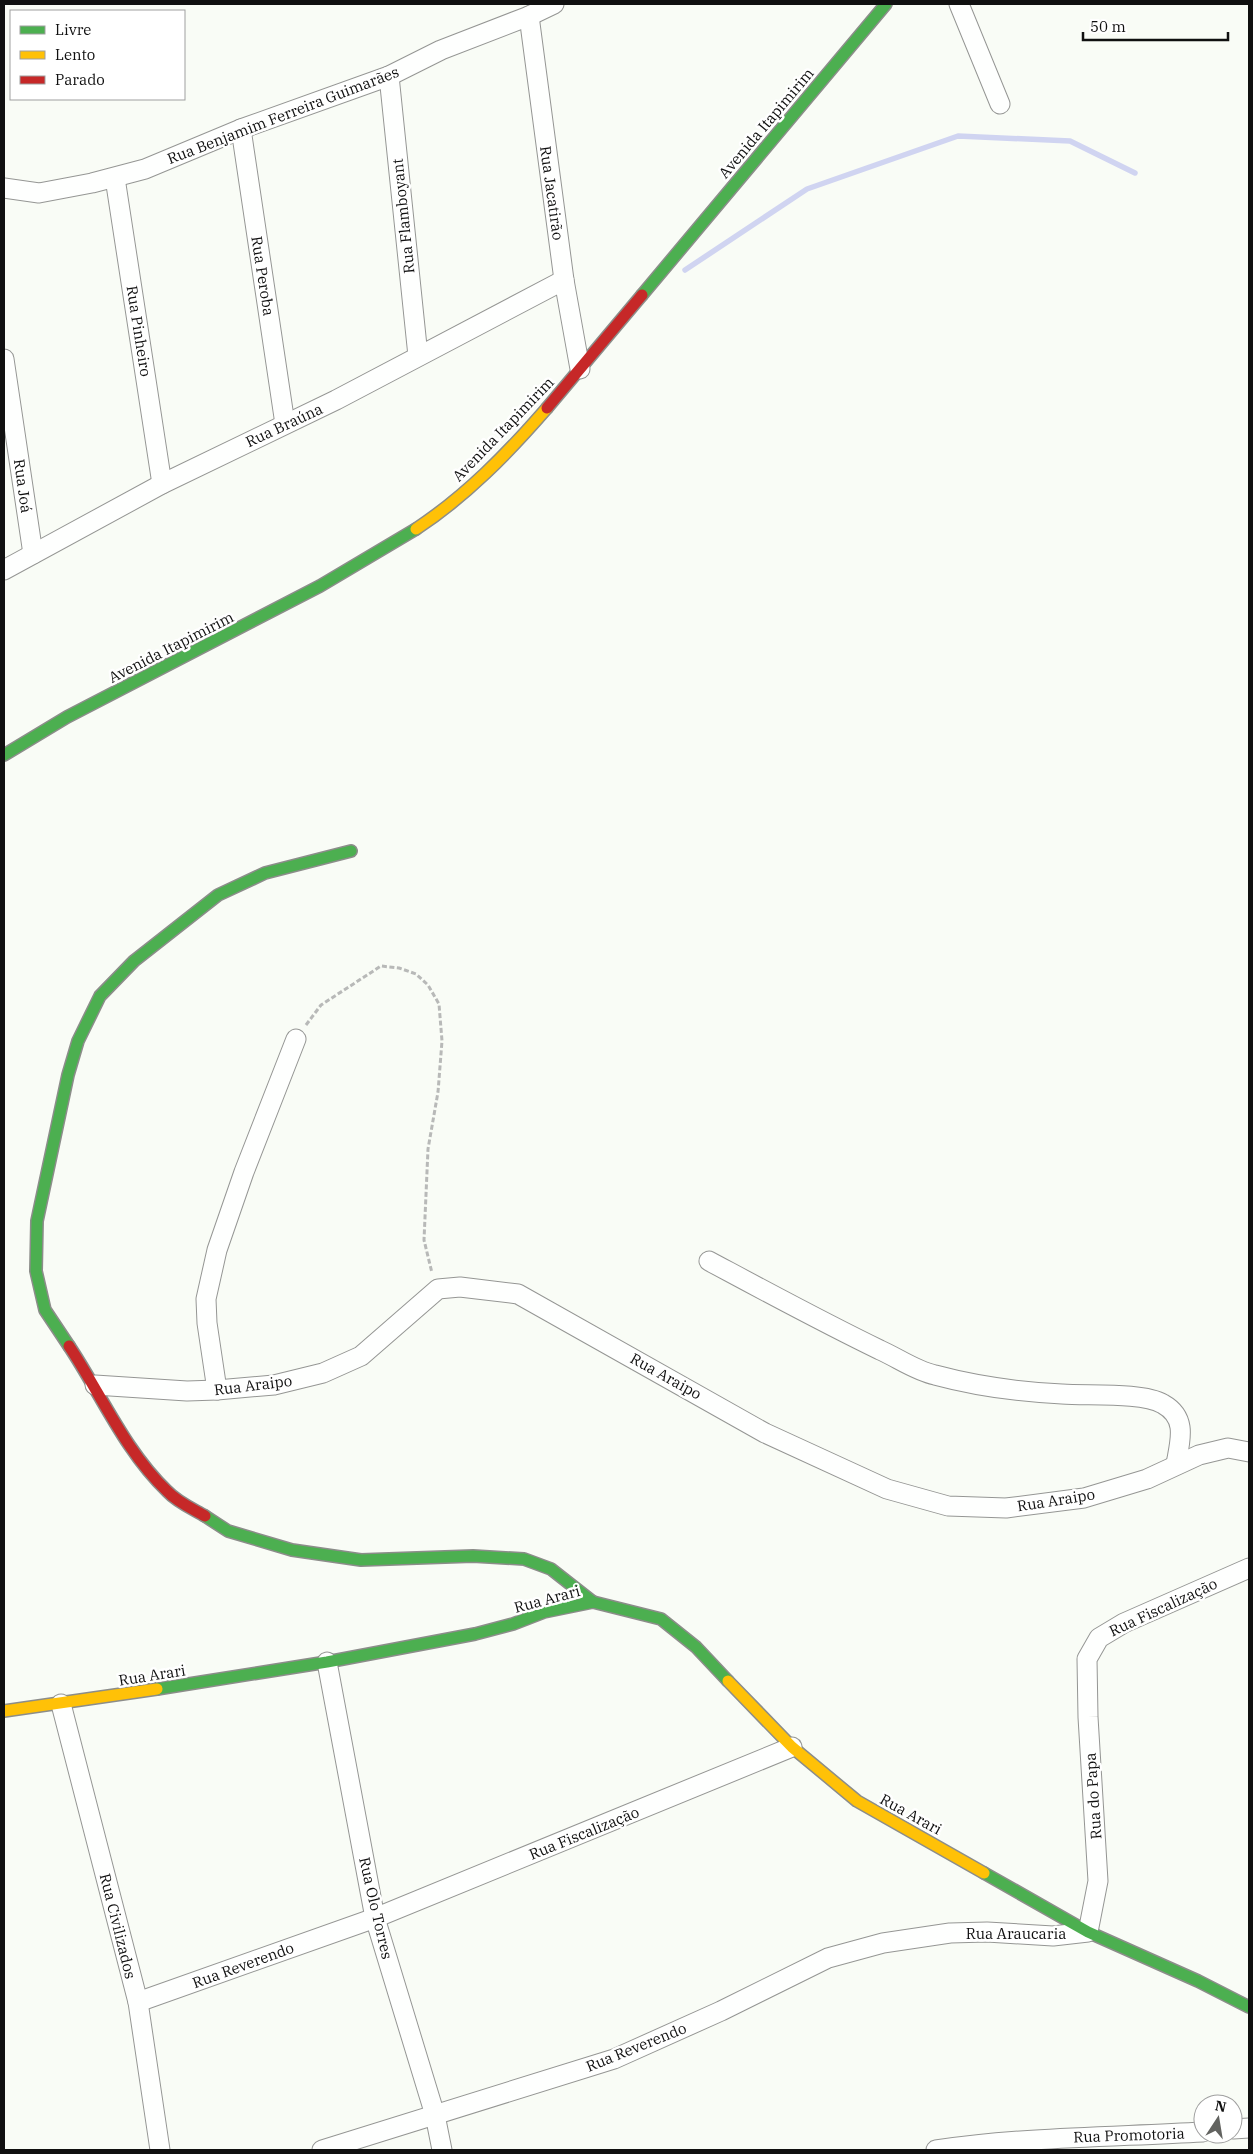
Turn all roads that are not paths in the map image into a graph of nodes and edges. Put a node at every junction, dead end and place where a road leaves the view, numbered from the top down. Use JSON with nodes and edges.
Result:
{"nodes":[{"id":1,"x":554,"y":4,"type":"edge"},
{"id":2,"x":886,"y":4,"type":"edge"},
{"id":3,"x":959,"y":4,"type":"edge"},
{"id":4,"x":528,"y":16,"type":"junction"},
{"id":5,"x":389,"y":76,"type":"junction"},
{"id":6,"x":1000,"y":104,"type":"dead end"},
{"id":7,"x":241,"y":129,"type":"junction"},
{"id":8,"x":115,"y":178,"type":"junction"},
{"id":9,"x":4,"y":188,"type":"edge"},
{"id":10,"x":564,"y":280,"type":"junction"},
{"id":11,"x":418,"y":356,"type":"junction"},
{"id":12,"x":4,"y":358,"type":"edge"},
{"id":13,"x":580,"y":369,"type":"junction"},
{"id":14,"x":285,"y":424,"type":"junction"},
{"id":15,"x":162,"y":484,"type":"junction"},
{"id":16,"x":32,"y":554,"type":"junction"},
{"id":17,"x":4,"y":570,"type":"edge"},
{"id":18,"x":4,"y":755,"type":"edge"},
{"id":19,"x":351,"y":851,"type":"dead end"},
{"id":20,"x":296,"y":1039,"type":"road end"},
{"id":21,"x":708,"y":1261,"type":"dead end"},
{"id":22,"x":95,"y":1385,"type":"junction"},
{"id":23,"x":217,"y":1390,"type":"junction"},
{"id":24,"x":1249,"y":1452,"type":"edge"},
{"id":25,"x":1176,"y":1464,"type":"junction"},
{"id":26,"x":1249,"y":1568,"type":"edge"},
{"id":27,"x":593,"y":1602,"type":"junction"},
{"id":28,"x":1087,"y":1659,"type":"joint"},
{"id":29,"x":327,"y":1662,"type":"junction"},
{"id":30,"x":61,"y":1704,"type":"junction"},
{"id":31,"x":4,"y":1711,"type":"edge"},
{"id":32,"x":792,"y":1747,"type":"junction"},
{"id":33,"x":375,"y":1918,"type":"junction"},
{"id":34,"x":1088,"y":1932,"type":"junction"},
{"id":35,"x":828,"y":1958,"type":"joint"},
{"id":36,"x":138,"y":2002,"type":"junction"},
{"id":37,"x":1249,"y":2007,"type":"edge"},
{"id":38,"x":435,"y":2115,"type":"junction"},
{"id":39,"x":1193,"y":2132,"type":"edge"},
{"id":40,"x":160,"y":2150,"type":"edge"},
{"id":41,"x":322,"y":2150,"type":"edge"},
{"id":42,"x":442,"y":2150,"type":"edge"},
{"id":43,"x":936,"y":2150,"type":"edge"}],
"edges":[{"from":1,"to":4,"type":"street","name":"Rua Benjamim Ferreira Guimarães"},
{"from":2,"to":13,"type":"street","name":"Avenida Itapimirim"},
{"from":3,"to":6,"type":"street"},
{"from":4,"to":5,"type":"street","name":"Rua Benjamim Ferreira Guimarães"},
{"from":4,"to":10,"type":"street","name":"Rua Jacatirão"},
{"from":5,"to":7,"type":"street","name":"Rua Benjamim Ferreira Guimarães"},
{"from":5,"to":11,"type":"street","name":"Rua Flamboyant"},
{"from":7,"to":8,"type":"street","name":"Rua Benjamim Ferreira Guimarães"},
{"from":7,"to":14,"type":"street","name":"Rua Peroba"},
{"from":8,"to":9,"type":"street","name":"Rua Benjamim Ferreira Guimarães"},
{"from":8,"to":15,"type":"street","name":"Rua Pinheiro"},
{"from":10,"to":11,"type":"street","name":"Rua Braúna"},
{"from":10,"to":13,"type":"street","name":"Rua Jacatirão"},
{"from":11,"to":14,"type":"street","name":"Rua Braúna"},
{"from":12,"to":16,"type":"street","name":"Rua Joá"},
{"from":13,"to":18,"type":"street","name":"Avenida Itapimirim"},
{"from":14,"to":15,"type":"street","name":"Rua Braúna"},
{"from":15,"to":16,"type":"street","name":"Rua Braúna"},
{"from":16,"to":17,"type":"street","name":"Rua Braúna"},
{"from":19,"to":22,"type":"street"},
{"from":20,"to":23,"type":"street"},
{"from":21,"to":25,"type":"street"},
{"from":22,"to":23,"type":"street","name":"Rua Araipo"},
{"from":22,"to":27,"type":"street"},
{"from":23,"to":25,"type":"street","name":"Rua Araipo"},
{"from":24,"to":25,"type":"street","name":"Rua Araipo"},
{"from":26,"to":28,"type":"street","name":"Rua Fiscalização"},
{"from":27,"to":29,"type":"street","name":"Rua Arari"},
{"from":27,"to":32,"type":"street","name":"Rua Arari"},
{"from":28,"to":34,"type":"street","name":"Rua do Papa"},
{"from":29,"to":30,"type":"street","name":"Rua Arari"},
{"from":29,"to":33,"type":"street","name":"Rua Olo Torres"},
{"from":30,"to":31,"type":"street","name":"Rua Arari"},
{"from":30,"to":36,"type":"street","name":"Rua Civilizados"},
{"from":32,"to":33,"type":"street","name":"Rua Fiscalização"},
{"from":32,"to":34,"type":"street","name":"Rua Arari"},
{"from":33,"to":36,"type":"street","name":"Rua Reverendo"},
{"from":33,"to":38,"type":"street","name":"Rua Olo Torres"},
{"from":34,"to":35,"type":"street","name":"Rua Araucaria"},
{"from":34,"to":37,"type":"street","name":"Rua Araucaria"},
{"from":35,"to":38,"type":"street","name":"Rua Reverendo"},
{"from":36,"to":40,"type":"street","name":"Rua Civilizados"},
{"from":38,"to":41,"type":"street"},
{"from":38,"to":42,"type":"street","name":"Rua Olo Torres"},
{"from":39,"to":43,"type":"street","name":"Rua Promotoria"}]}
